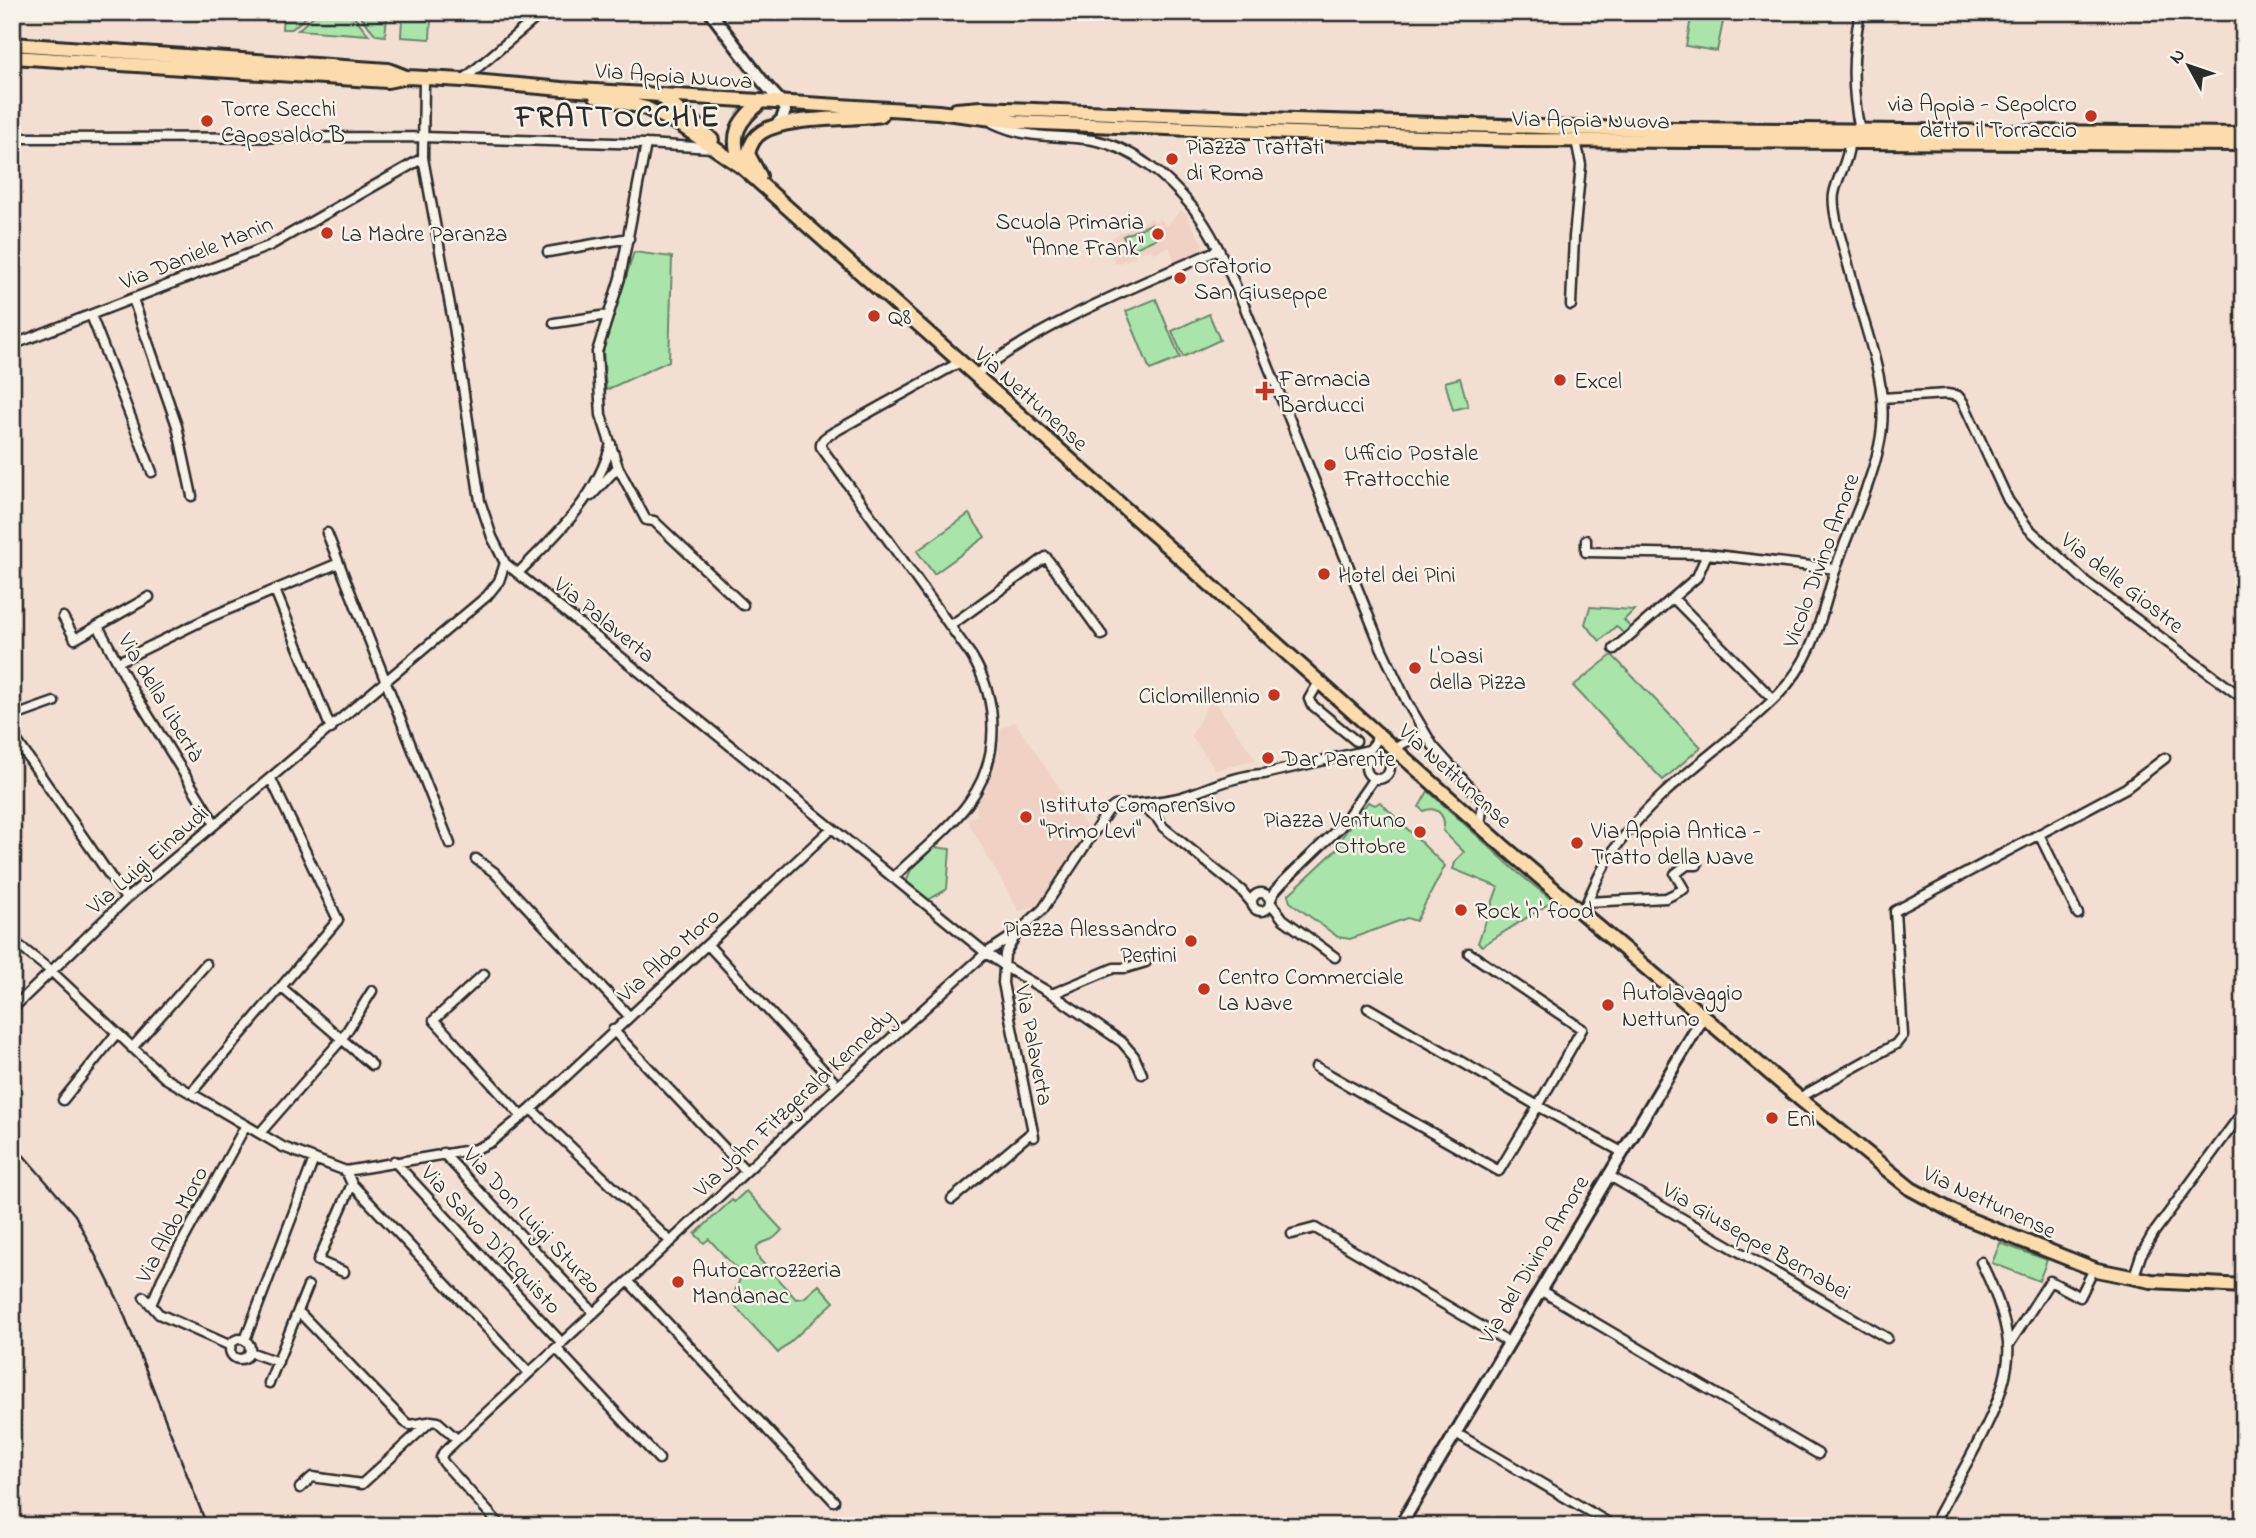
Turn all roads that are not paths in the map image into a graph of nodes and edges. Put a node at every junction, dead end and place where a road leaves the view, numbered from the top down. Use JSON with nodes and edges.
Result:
{"nodes":[{"id":1,"x":543,"y":12,"type":"edge"},
{"id":2,"x":710,"y":12,"type":"edge"},
{"id":3,"x":1860,"y":12,"type":"edge"},
{"id":4,"x":12,"y":44,"type":"edge"},
{"id":5,"x":12,"y":57,"type":"edge"},
{"id":6,"x":407,"y":77,"type":"junction"},
{"id":7,"x":424,"y":78,"type":"junction"},
{"id":8,"x":463,"y":80,"type":"junction"},
{"id":9,"x":763,"y":82,"type":"junction"},
{"id":10,"x":562,"y":89,"type":"junction"},
{"id":11,"x":658,"y":94,"type":"junction"},
{"id":12,"x":761,"y":102,"type":"junction"},
{"id":13,"x":782,"y":103,"type":"junction"},
{"id":14,"x":913,"y":111,"type":"junction"},
{"id":15,"x":938,"y":112,"type":"junction"},
{"id":16,"x":986,"y":119,"type":"junction"},
{"id":17,"x":776,"y":125,"type":"junction"},
{"id":18,"x":1860,"y":131,"type":"junction"},
{"id":19,"x":2244,"y":134,"type":"edge"},
{"id":20,"x":423,"y":137,"type":"junction"},
{"id":21,"x":12,"y":138,"type":"edge"},
{"id":22,"x":1576,"y":140,"type":"junction"},
{"id":23,"x":1849,"y":143,"type":"junction"},
{"id":24,"x":646,"y":144,"type":"junction"},
{"id":25,"x":2244,"y":144,"type":"edge"},
{"id":26,"x":718,"y":149,"type":"junction"},
{"id":27,"x":423,"y":158,"type":"junction"},
{"id":28,"x":742,"y":167,"type":"junction"},
{"id":29,"x":771,"y":194,"type":"junction"},
{"id":30,"x":629,"y":238,"type":"junction"},
{"id":31,"x":1219,"y":250,"type":"junction"},
{"id":32,"x":548,"y":253,"type":"dead end"},
{"id":33,"x":133,"y":299,"type":"junction"},
{"id":34,"x":1571,"y":305,"type":"dead end"},
{"id":35,"x":91,"y":315,"type":"junction"},
{"id":36,"x":608,"y":315,"type":"junction"},
{"id":37,"x":554,"y":323,"type":"dead end"},
{"id":38,"x":12,"y":345,"type":"edge"},
{"id":39,"x":960,"y":362,"type":"junction"},
{"id":40,"x":975,"y":375,"type":"junction"},
{"id":41,"x":1882,"y":398,"type":"junction"},
{"id":42,"x":611,"y":444,"type":"junction"},
{"id":43,"x":618,"y":467,"type":"junction"},
{"id":44,"x":152,"y":472,"type":"dead end"},
{"id":45,"x":192,"y":496,"type":"dead end"},
{"id":46,"x":586,"y":499,"type":"junction"},
{"id":47,"x":327,"y":533,"type":"dead end"},
{"id":48,"x":1586,"y":540,"type":"dead end"},
{"id":49,"x":1707,"y":554,"type":"junction"},
{"id":50,"x":339,"y":563,"type":"junction"},
{"id":51,"x":505,"y":563,"type":"junction"},
{"id":52,"x":1836,"y":569,"type":"junction"},
{"id":53,"x":518,"y":573,"type":"junction"},
{"id":54,"x":275,"y":590,"type":"junction"},
{"id":55,"x":149,"y":597,"type":"dead end"},
{"id":56,"x":1673,"y":598,"type":"junction"},
{"id":57,"x":743,"y":605,"type":"dead end"},
{"id":58,"x":63,"y":617,"type":"dead end"},
{"id":59,"x":98,"y":626,"type":"junction"},
{"id":60,"x":950,"y":626,"type":"junction"},
{"id":61,"x":1102,"y":635,"type":"dead end"},
{"id":62,"x":1614,"y":649,"type":"dead end"},
{"id":63,"x":118,"y":662,"type":"junction"},
{"id":64,"x":386,"y":682,"type":"junction"},
{"id":65,"x":1319,"y":682,"type":"junction"},
{"id":66,"x":1773,"y":699,"type":"junction"},
{"id":67,"x":2244,"y":699,"type":"edge"},
{"id":68,"x":54,"y":702,"type":"dead end"},
{"id":69,"x":12,"y":717,"type":"edge"},
{"id":70,"x":331,"y":729,"type":"junction"},
{"id":71,"x":1376,"y":731,"type":"junction"},
{"id":72,"x":1425,"y":733,"type":"junction"},
{"id":73,"x":12,"y":734,"type":"edge"},
{"id":74,"x":1356,"y":741,"type":"dead end"},
{"id":75,"x":1399,"y":752,"type":"junction"},
{"id":76,"x":2165,"y":758,"type":"dead end"},
{"id":77,"x":1387,"y":774,"type":"junction"},
{"id":78,"x":1374,"y":778,"type":"junction"},
{"id":79,"x":271,"y":779,"type":"junction"},
{"id":80,"x":1138,"y":803,"type":"junction"},
{"id":81,"x":215,"y":824,"type":"junction"},
{"id":82,"x":1480,"y":825,"type":"junction"},
{"id":83,"x":832,"y":828,"type":"junction"},
{"id":84,"x":2039,"y":834,"type":"junction"},
{"id":85,"x":450,"y":844,"type":"dead end"},
{"id":86,"x":476,"y":859,"type":"dead end"},
{"id":87,"x":1697,"y":865,"type":"dead end"},
{"id":88,"x":893,"y":878,"type":"junction"},
{"id":89,"x":1283,"y":882,"type":"junction"},
{"id":90,"x":1241,"y":890,"type":"junction"},
{"id":91,"x":1261,"y":894,"type":"junction"},
{"id":92,"x":126,"y":899,"type":"junction"},
{"id":93,"x":1270,"y":902,"type":"junction"},
{"id":94,"x":1252,"y":903,"type":"junction"},
{"id":95,"x":1584,"y":908,"type":"junction"},
{"id":96,"x":1264,"y":911,"type":"junction"},
{"id":97,"x":2078,"y":914,"type":"dead end"},
{"id":98,"x":1283,"y":919,"type":"junction"},
{"id":99,"x":1017,"y":933,"type":"junction"},
{"id":100,"x":12,"y":940,"type":"edge"},
{"id":101,"x":708,"y":945,"type":"junction"},
{"id":102,"x":986,"y":953,"type":"junction"},
{"id":103,"x":1469,"y":953,"type":"dead end"},
{"id":104,"x":1335,"y":957,"type":"dead end"},
{"id":105,"x":1146,"y":962,"type":"dead end"},
{"id":106,"x":206,"y":964,"type":"dead end"},
{"id":107,"x":1004,"y":965,"type":"junction"},
{"id":108,"x":51,"y":971,"type":"junction"},
{"id":109,"x":484,"y":974,"type":"dead end"},
{"id":110,"x":281,"y":987,"type":"junction"},
{"id":111,"x":372,"y":991,"type":"dead end"},
{"id":112,"x":1052,"y":993,"type":"junction"},
{"id":113,"x":1368,"y":1008,"type":"dead end"},
{"id":114,"x":12,"y":1009,"type":"edge"},
{"id":115,"x":629,"y":1016,"type":"junction"},
{"id":116,"x":1704,"y":1016,"type":"junction"},
{"id":117,"x":613,"y":1030,"type":"junction"},
{"id":118,"x":116,"y":1034,"type":"junction"},
{"id":119,"x":342,"y":1039,"type":"junction"},
{"id":120,"x":132,"y":1048,"type":"junction"},
{"id":121,"x":372,"y":1065,"type":"dead end"},
{"id":122,"x":1316,"y":1067,"type":"dead end"},
{"id":123,"x":1142,"y":1074,"type":"dead end"},
{"id":124,"x":838,"y":1086,"type":"junction"},
{"id":125,"x":191,"y":1093,"type":"junction"},
{"id":126,"x":1799,"y":1098,"type":"junction"},
{"id":127,"x":63,"y":1100,"type":"dead end"},
{"id":128,"x":1538,"y":1106,"type":"junction"},
{"id":129,"x":531,"y":1108,"type":"junction"},
{"id":130,"x":2244,"y":1110,"type":"edge"},
{"id":131,"x":522,"y":1117,"type":"junction"},
{"id":132,"x":246,"y":1125,"type":"junction"},
{"id":133,"x":260,"y":1133,"type":"junction"},
{"id":134,"x":1622,"y":1152,"type":"junction"},
{"id":135,"x":443,"y":1153,"type":"junction"},
{"id":136,"x":314,"y":1159,"type":"junction"},
{"id":137,"x":394,"y":1161,"type":"junction"},
{"id":138,"x":346,"y":1171,"type":"junction"},
{"id":139,"x":746,"y":1171,"type":"junction"},
{"id":140,"x":1608,"y":1175,"type":"junction"},
{"id":141,"x":352,"y":1184,"type":"junction"},
{"id":142,"x":952,"y":1199,"type":"dead end"},
{"id":143,"x":1292,"y":1234,"type":"dead end"},
{"id":144,"x":671,"y":1242,"type":"junction"},
{"id":145,"x":1981,"y":1262,"type":"dead end"},
{"id":146,"x":2094,"y":1269,"type":"junction"},
{"id":147,"x":344,"y":1272,"type":"dead end"},
{"id":148,"x":2133,"y":1279,"type":"junction"},
{"id":149,"x":629,"y":1282,"type":"junction"},
{"id":150,"x":308,"y":1286,"type":"dead end"},
{"id":151,"x":2244,"y":1286,"type":"edge"},
{"id":152,"x":1540,"y":1290,"type":"junction"},
{"id":153,"x":144,"y":1297,"type":"dead end"},
{"id":154,"x":151,"y":1305,"type":"junction"},
{"id":155,"x":298,"y":1311,"type":"junction"},
{"id":156,"x":594,"y":1313,"type":"junction"},
{"id":157,"x":1887,"y":1338,"type":"dead end"},
{"id":158,"x":245,"y":1340,"type":"junction"},
{"id":159,"x":1508,"y":1342,"type":"junction"},
{"id":160,"x":559,"y":1345,"type":"junction"},
{"id":161,"x":231,"y":1346,"type":"junction"},
{"id":162,"x":2008,"y":1346,"type":"junction"},
{"id":163,"x":250,"y":1352,"type":"junction"},
{"id":164,"x":278,"y":1362,"type":"junction"},
{"id":165,"x":529,"y":1373,"type":"junction"},
{"id":166,"x":269,"y":1383,"type":"dead end"},
{"id":167,"x":431,"y":1421,"type":"junction"},
{"id":168,"x":1454,"y":1432,"type":"junction"},
{"id":169,"x":457,"y":1439,"type":"junction"},
{"id":170,"x":1818,"y":1454,"type":"dead end"},
{"id":171,"x":659,"y":1459,"type":"dead end"},
{"id":172,"x":300,"y":1488,"type":"dead end"},
{"id":173,"x":834,"y":1501,"type":"dead end"},
{"id":174,"x":1938,"y":1515,"type":"dead end"},
{"id":175,"x":495,"y":1524,"type":"edge"},
{"id":176,"x":1400,"y":1526,"type":"edge"},
{"id":177,"x":1614,"y":1526,"type":"edge"},
{"id":178,"x":1645,"y":1526,"type":"edge"},
{"id":179,"x":1667,"y":1526,"type":"edge"}],
"edges":[{"from":1,"to":8,"type":"street"},
{"from":2,"to":9,"type":"main road"},
{"from":3,"to":18,"type":"street"},
{"from":4,"to":6,"type":"main road","name":"Via Appia Nuova"},
{"from":5,"to":6,"type":"main road","name":"Via Appia Nuova"},
{"from":6,"to":7,"type":"main road","name":"Via Appia Nuova"},
{"from":7,"to":8,"type":"main road","name":"Via Appia Nuova"},
{"from":7,"to":20,"type":"street","name":"Via Palaverta"},
{"from":8,"to":10,"type":"main road","name":"Via Appia Nuova"},
{"from":9,"to":12,"type":"main road"},
{"from":9,"to":13,"type":"main road"},
{"from":10,"to":11,"type":"main road","name":"Via Appia Nuova"},
{"from":10,"to":26,"type":"main road"},
{"from":11,"to":12,"type":"main road","name":"Via Appia Nuova"},
{"from":11,"to":26,"type":"main road"},
{"from":12,"to":13,"type":"main road","name":"Via Appia Nuova"},
{"from":12,"to":28,"type":"main road"},
{"from":13,"to":14,"type":"main road","name":"Via Appia Nuova"},
{"from":13,"to":17,"type":"main road"},
{"from":14,"to":15,"type":"main road","name":"Via Appia Nuova"},
{"from":14,"to":17,"type":"main road"},
{"from":15,"to":16,"type":"main road","name":"Via Appia Nuova"},
{"from":15,"to":18,"type":"main road","name":"Via Appia Nuova"},
{"from":16,"to":22,"type":"main road","name":"Via Appia Nuova"},
{"from":16,"to":31,"type":"street"},
{"from":17,"to":29,"type":"main road"},
{"from":18,"to":19,"type":"main road","name":"Via Appia Nuova"},
{"from":20,"to":21,"type":"street"},
{"from":20,"to":24,"type":"street"},
{"from":20,"to":27,"type":"street","name":"Via Palaverta"},
{"from":22,"to":23,"type":"main road","name":"Via Appia Nuova"},
{"from":22,"to":34,"type":"street"},
{"from":23,"to":25,"type":"main road","name":"Via Appia Nuova"},
{"from":23,"to":41,"type":"street","name":"Vicolo Divino Amore"},
{"from":24,"to":26,"type":"street"},
{"from":24,"to":30,"type":"street"},
{"from":26,"to":28,"type":"main road","name":"Via Nettunense"},
{"from":27,"to":33,"type":"street","name":"Via Daniele Manin"},
{"from":27,"to":51,"type":"street","name":"Via Palaverta"},
{"from":28,"to":29,"type":"main road","name":"Via Nettunense"},
{"from":29,"to":39,"type":"main road","name":"Via Nettunense"},
{"from":30,"to":32,"type":"street"},
{"from":30,"to":36,"type":"street"},
{"from":31,"to":40,"type":"street"},
{"from":31,"to":72,"type":"street"},
{"from":33,"to":35,"type":"street","name":"Via Daniele Manin"},
{"from":33,"to":45,"type":"street"},
{"from":35,"to":38,"type":"street","name":"Via Daniele Manin"},
{"from":35,"to":44,"type":"street"},
{"from":36,"to":37,"type":"street"},
{"from":36,"to":42,"type":"street"},
{"from":39,"to":40,"type":"main road","name":"Via Nettunense"},
{"from":39,"to":60,"type":"street"},
{"from":40,"to":65,"type":"main road","name":"Via Nettunense"},
{"from":41,"to":52,"type":"street","name":"Vicolo Divino Amore"},
{"from":41,"to":67,"type":"street","name":"Via delle Giostre"},
{"from":42,"to":43,"type":"street"},
{"from":42,"to":46,"type":"street"},
{"from":43,"to":46,"type":"street"},
{"from":43,"to":57,"type":"street"},
{"from":46,"to":53,"type":"street"},
{"from":47,"to":50,"type":"street"},
{"from":48,"to":49,"type":"street"},
{"from":49,"to":52,"type":"street"},
{"from":49,"to":56,"type":"street"},
{"from":50,"to":54,"type":"street"},
{"from":50,"to":64,"type":"street"},
{"from":51,"to":53,"type":"street","name":"Via Palaverta"},
{"from":51,"to":64,"type":"street","name":"Via Luigi Einaudi"},
{"from":52,"to":66,"type":"street","name":"Vicolo Divino Amore"},
{"from":53,"to":83,"type":"street","name":"Via Palaverta"},
{"from":54,"to":63,"type":"street"},
{"from":54,"to":70,"type":"street"},
{"from":55,"to":59,"type":"street","name":"Via della Libertà"},
{"from":56,"to":62,"type":"street"},
{"from":56,"to":66,"type":"street"},
{"from":58,"to":59,"type":"street","name":"Via della Libertà"},
{"from":59,"to":63,"type":"street","name":"Via della Libertà"},
{"from":60,"to":61,"type":"street"},
{"from":60,"to":88,"type":"street"},
{"from":63,"to":81,"type":"street","name":"Via della Libertà"},
{"from":64,"to":70,"type":"street","name":"Via Luigi Einaudi"},
{"from":64,"to":85,"type":"street"},
{"from":65,"to":71,"type":"main road","name":"Via Nettunense"},
{"from":65,"to":74,"type":"street"},
{"from":66,"to":95,"type":"street","name":"Vicolo Divino Amore"},
{"from":68,"to":69,"type":"street"},
{"from":70,"to":79,"type":"street","name":"Via Luigi Einaudi"},
{"from":71,"to":75,"type":"main road","name":"Via Nettunense"},
{"from":71,"to":80,"type":"street","name":"Via John Fitzgerald Kennedy"},
{"from":72,"to":75,"type":"street"},
{"from":72,"to":82,"type":"street"},
{"from":73,"to":92,"type":"street"},
{"from":75,"to":77,"type":"street"},
{"from":75,"to":82,"type":"main road","name":"Via Nettunense"},
{"from":76,"to":84,"type":"street"},
{"from":77,"to":78,"type":"street"},
{"from":77,"to":78,"type":"street"},
{"from":78,"to":89,"type":"street"},
{"from":79,"to":81,"type":"street","name":"Via Luigi Einaudi"},
{"from":79,"to":110,"type":"street"},
{"from":80,"to":90,"type":"street"},
{"from":80,"to":99,"type":"street","name":"Via John Fitzgerald Kennedy"},
{"from":81,"to":92,"type":"street","name":"Via Luigi Einaudi"},
{"from":82,"to":95,"type":"main road","name":"Via Nettunense"},
{"from":83,"to":88,"type":"street","name":"Via Palaverta"},
{"from":83,"to":101,"type":"street","name":"Via Aldo Moro"},
{"from":84,"to":97,"type":"street"},
{"from":84,"to":126,"type":"street"},
{"from":86,"to":115,"type":"street"},
{"from":87,"to":95,"type":"street"},
{"from":88,"to":102,"type":"street","name":"Via Palaverta"},
{"from":89,"to":91,"type":"street"},
{"from":89,"to":93,"type":"street"},
{"from":90,"to":91,"type":"street"},
{"from":90,"to":94,"type":"street"},
{"from":91,"to":93,"type":"street"},
{"from":91,"to":94,"type":"street"},
{"from":92,"to":108,"type":"street","name":"Via Luigi Einaudi"},
{"from":93,"to":96,"type":"street"},
{"from":93,"to":98,"type":"street"},
{"from":94,"to":96,"type":"street"},
{"from":95,"to":116,"type":"main road","name":"Via Nettunense"},
{"from":96,"to":98,"type":"street"},
{"from":98,"to":104,"type":"street"},
{"from":99,"to":102,"type":"street","name":"Via John Fitzgerald Kennedy"},
{"from":99,"to":107,"type":"street"},
{"from":100,"to":108,"type":"street"},
{"from":101,"to":115,"type":"street","name":"Via Aldo Moro"},
{"from":101,"to":124,"type":"street"},
{"from":102,"to":107,"type":"street","name":"Via Palaverta"},
{"from":102,"to":124,"type":"street","name":"Via John Fitzgerald Kennedy"},
{"from":103,"to":128,"type":"street"},
{"from":105,"to":112,"type":"street"},
{"from":106,"to":120,"type":"street"},
{"from":107,"to":112,"type":"street","name":"Via Palaverta"},
{"from":107,"to":142,"type":"street","name":"Via Palaverta"},
{"from":108,"to":114,"type":"street"},
{"from":108,"to":118,"type":"street"},
{"from":109,"to":131,"type":"street"},
{"from":110,"to":119,"type":"street"},
{"from":110,"to":125,"type":"street"},
{"from":111,"to":119,"type":"street"},
{"from":112,"to":123,"type":"street","name":"Via Palaverta"},
{"from":113,"to":128,"type":"street"},
{"from":115,"to":117,"type":"street","name":"Via Aldo Moro"},
{"from":116,"to":126,"type":"main road","name":"Via Nettunense"},
{"from":116,"to":134,"type":"main road","name":"Via del Divino Amore"},
{"from":117,"to":129,"type":"street","name":"Via Aldo Moro"},
{"from":117,"to":139,"type":"street"},
{"from":118,"to":120,"type":"street"},
{"from":118,"to":127,"type":"street"},
{"from":119,"to":121,"type":"street"},
{"from":119,"to":133,"type":"street"},
{"from":120,"to":125,"type":"street"},
{"from":122,"to":128,"type":"street"},
{"from":124,"to":139,"type":"street","name":"Via John Fitzgerald Kennedy"},
{"from":125,"to":132,"type":"street"},
{"from":126,"to":146,"type":"main road","name":"Via Nettunense"},
{"from":128,"to":134,"type":"street"},
{"from":129,"to":131,"type":"street","name":"Via Aldo Moro"},
{"from":129,"to":144,"type":"street"},
{"from":130,"to":148,"type":"street"},
{"from":131,"to":135,"type":"street","name":"Via Aldo Moro"},
{"from":132,"to":133,"type":"street"},
{"from":132,"to":154,"type":"street","name":"Via Aldo Moro"},
{"from":133,"to":136,"type":"street"},
{"from":134,"to":140,"type":"main road","name":"Via del Divino Amore"},
{"from":135,"to":137,"type":"street","name":"Via Aldo Moro"},
{"from":135,"to":156,"type":"street","name":"Via Don Luigi Sturzo"},
{"from":136,"to":138,"type":"street"},
{"from":136,"to":158,"type":"street"},
{"from":137,"to":138,"type":"street","name":"Via Aldo Moro"},
{"from":137,"to":160,"type":"street","name":"Via Salvo D'Acquisto"},
{"from":138,"to":141,"type":"street"},
{"from":139,"to":144,"type":"street","name":"Via John Fitzgerald Kennedy"},
{"from":140,"to":152,"type":"main road","name":"Via del Divino Amore"},
{"from":140,"to":157,"type":"street","name":"Via Giuseppe Bernabei"},
{"from":141,"to":147,"type":"street"},
{"from":141,"to":165,"type":"street"},
{"from":143,"to":159,"type":"street"},
{"from":144,"to":149,"type":"street","name":"Via John Fitzgerald Kennedy"},
{"from":145,"to":162,"type":"street"},
{"from":146,"to":148,"type":"main road","name":"Via Nettunense"},
{"from":146,"to":162,"type":"street"},
{"from":148,"to":151,"type":"main road","name":"Via Nettunense"},
{"from":149,"to":156,"type":"street","name":"Via John Fitzgerald Kennedy"},
{"from":149,"to":173,"type":"street"},
{"from":150,"to":155,"type":"street"},
{"from":152,"to":159,"type":"main road","name":"Via del Divino Amore"},
{"from":152,"to":170,"type":"street"},
{"from":153,"to":154,"type":"street","name":"Via Aldo Moro"},
{"from":154,"to":161,"type":"street","name":"Via Aldo Moro"},
{"from":155,"to":164,"type":"street"},
{"from":155,"to":167,"type":"street"},
{"from":156,"to":160,"type":"street","name":"Via John Fitzgerald Kennedy"},
{"from":158,"to":161,"type":"street"},
{"from":158,"to":163,"type":"street"},
{"from":159,"to":168,"type":"main road","name":"Via del Divino Amore"},
{"from":160,"to":165,"type":"street","name":"Via John Fitzgerald Kennedy"},
{"from":160,"to":171,"type":"street"},
{"from":161,"to":163,"type":"street","name":"Via Aldo Moro"},
{"from":162,"to":174,"type":"street"},
{"from":163,"to":164,"type":"street","name":"Via Aldo Moro"},
{"from":164,"to":166,"type":"street"},
{"from":165,"to":169,"type":"street","name":"Via John Fitzgerald Kennedy"},
{"from":167,"to":169,"type":"street"},
{"from":167,"to":172,"type":"street"},
{"from":168,"to":176,"type":"main road","name":"Via del Divino Amore"},
{"from":168,"to":177,"type":"street"},
{"from":169,"to":175,"type":"street","name":"Via John Fitzgerald Kennedy"},
{"from":178,"to":179,"type":"street"}]}
